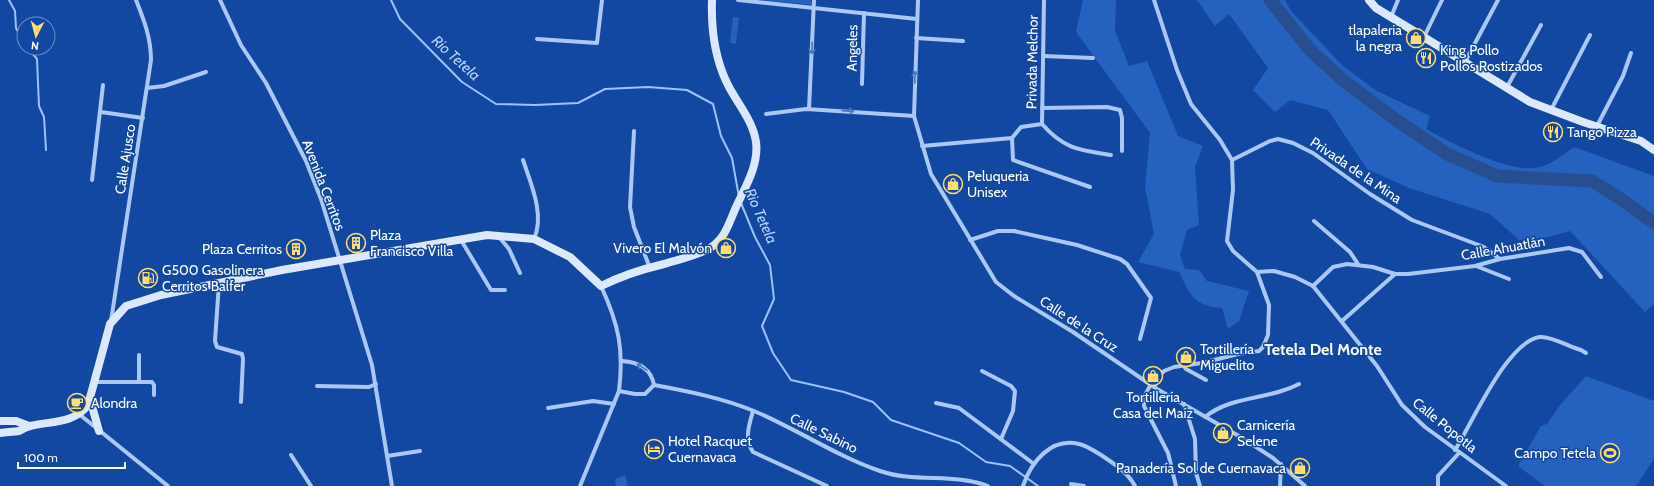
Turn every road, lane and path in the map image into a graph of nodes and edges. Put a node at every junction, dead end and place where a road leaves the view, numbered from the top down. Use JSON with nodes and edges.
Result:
{"nodes":[{"id":1,"x":136,"y":0,"type":"edge"},
{"id":2,"x":220,"y":0,"type":"edge"},
{"id":3,"x":602,"y":0,"type":"edge"},
{"id":4,"x":712,"y":0,"type":"edge"},
{"id":5,"x":738,"y":0,"type":"edge"},
{"id":6,"x":814,"y":0,"type":"edge"},
{"id":7,"x":918,"y":0,"type":"edge"},
{"id":8,"x":1044,"y":0,"type":"edge"},
{"id":9,"x":1154,"y":0,"type":"edge"},
{"id":10,"x":1369,"y":0,"type":"edge"},
{"id":11,"x":1398,"y":0,"type":"edge"},
{"id":12,"x":1442,"y":0,"type":"edge"},
{"id":13,"x":1498,"y":0,"type":"edge"},
{"id":14,"x":813,"y":9,"type":"junction"},
{"id":15,"x":864,"y":13,"type":"junction"},
{"id":16,"x":1390,"y":17,"type":"junction"},
{"id":17,"x":916,"y":19,"type":"junction"},
{"id":18,"x":1541,"y":25,"type":"dead end"},
{"id":19,"x":1590,"y":36,"type":"dead end"},
{"id":20,"x":916,"y":38,"type":"junction"},
{"id":21,"x":1424,"y":38,"type":"junction"},
{"id":22,"x":537,"y":39,"type":"dead end"},
{"id":23,"x":963,"y":41,"type":"dead end"},
{"id":24,"x":1631,"y":52,"type":"dead end"},
{"id":25,"x":1043,"y":56,"type":"junction"},
{"id":26,"x":1093,"y":58,"type":"dead end"},
{"id":27,"x":1465,"y":62,"type":"junction"},
{"id":28,"x":206,"y":72,"type":"dead end"},
{"id":29,"x":862,"y":84,"type":"dead end"},
{"id":30,"x":104,"y":85,"type":"dead end"},
{"id":31,"x":147,"y":88,"type":"junction"},
{"id":32,"x":1507,"y":88,"type":"junction"},
{"id":33,"x":1042,"y":108,"type":"junction"},
{"id":34,"x":809,"y":109,"type":"junction"},
{"id":35,"x":1550,"y":111,"type":"junction"},
{"id":36,"x":100,"y":112,"type":"junction"},
{"id":37,"x":766,"y":114,"type":"dead end"},
{"id":38,"x":914,"y":116,"type":"junction"},
{"id":39,"x":143,"y":118,"type":"junction"},
{"id":40,"x":1042,"y":124,"type":"junction"},
{"id":41,"x":1597,"y":127,"type":"junction"},
{"id":42,"x":634,"y":131,"type":"dead end"},
{"id":43,"x":1012,"y":138,"type":"junction"},
{"id":44,"x":922,"y":146,"type":"junction"},
{"id":45,"x":1654,"y":150,"type":"edge"},
{"id":46,"x":1122,"y":151,"type":"dead end"},
{"id":47,"x":1111,"y":155,"type":"dead end"},
{"id":48,"x":523,"y":160,"type":"dead end"},
{"id":49,"x":1232,"y":160,"type":"junction"},
{"id":50,"x":92,"y":180,"type":"dead end"},
{"id":51,"x":1090,"y":187,"type":"dead end"},
{"id":52,"x":1314,"y":221,"type":"dead end"},
{"id":53,"x":497,"y":236,"type":"junction"},
{"id":54,"x":534,"y":239,"type":"junction"},
{"id":55,"x":461,"y":240,"type":"junction"},
{"id":56,"x":970,"y":240,"type":"junction"},
{"id":57,"x":1500,"y":259,"type":"junction"},
{"id":58,"x":340,"y":260,"type":"junction"},
{"id":59,"x":1358,"y":264,"type":"junction"},
{"id":60,"x":1475,"y":266,"type":"junction"},
{"id":61,"x":650,"y":268,"type":"junction"},
{"id":62,"x":1257,"y":272,"type":"junction"},
{"id":63,"x":520,"y":273,"type":"dead end"},
{"id":64,"x":1395,"y":274,"type":"junction"},
{"id":65,"x":1601,"y":277,"type":"dead end"},
{"id":66,"x":1509,"y":279,"type":"dead end"},
{"id":67,"x":219,"y":283,"type":"junction"},
{"id":68,"x":602,"y":286,"type":"junction"},
{"id":69,"x":1313,"y":286,"type":"junction"},
{"id":70,"x":505,"y":290,"type":"dead end"},
{"id":71,"x":1342,"y":321,"type":"junction"},
{"id":72,"x":110,"y":324,"type":"junction"},
{"id":73,"x":1140,"y":339,"type":"dead end"},
{"id":74,"x":1586,"y":353,"type":"dead end"},
{"id":75,"x":139,"y":354,"type":"dead end"},
{"id":76,"x":622,"y":361,"type":"junction"},
{"id":77,"x":1183,"y":365,"type":"junction"},
{"id":78,"x":982,"y":371,"type":"dead end"},
{"id":79,"x":1206,"y":380,"type":"dead end"},
{"id":80,"x":94,"y":382,"type":"junction"},
{"id":81,"x":139,"y":382,"type":"junction"},
{"id":82,"x":376,"y":384,"type":"junction"},
{"id":83,"x":1151,"y":384,"type":"junction"},
{"id":84,"x":1299,"y":384,"type":"dead end"},
{"id":85,"x":654,"y":385,"type":"junction"},
{"id":86,"x":318,"y":386,"type":"dead end"},
{"id":87,"x":619,"y":391,"type":"junction"},
{"id":88,"x":154,"y":395,"type":"dead end"},
{"id":89,"x":90,"y":397,"type":"junction"},
{"id":90,"x":241,"y":402,"type":"dead end"},
{"id":91,"x":936,"y":402,"type":"dead end"},
{"id":92,"x":614,"y":404,"type":"junction"},
{"id":93,"x":1184,"y":404,"type":"junction"},
{"id":94,"x":548,"y":408,"type":"dead end"},
{"id":95,"x":753,"y":411,"type":"junction"},
{"id":96,"x":79,"y":414,"type":"junction"},
{"id":97,"x":1205,"y":417,"type":"junction"},
{"id":98,"x":0,"y":421,"type":"edge"},
{"id":99,"x":29,"y":426,"type":"junction"},
{"id":100,"x":0,"y":428,"type":"edge"},
{"id":101,"x":98,"y":431,"type":"junction"},
{"id":102,"x":0,"y":433,"type":"edge"},
{"id":103,"x":1001,"y":439,"type":"junction"},
{"id":104,"x":420,"y":451,"type":"dead end"},
{"id":105,"x":1457,"y":452,"type":"junction"},
{"id":106,"x":291,"y":455,"type":"dead end"},
{"id":107,"x":387,"y":456,"type":"junction"},
{"id":108,"x":1281,"y":464,"type":"junction"},
{"id":109,"x":1033,"y":466,"type":"junction"},
{"id":110,"x":1024,"y":484,"type":"edge"},
{"id":111,"x":1071,"y":484,"type":"dead end"},
{"id":112,"x":168,"y":486,"type":"edge"},
{"id":113,"x":311,"y":486,"type":"edge"},
{"id":114,"x":392,"y":486,"type":"edge"},
{"id":115,"x":580,"y":486,"type":"edge"},
{"id":116,"x":827,"y":486,"type":"edge"},
{"id":117,"x":988,"y":486,"type":"edge"},
{"id":118,"x":1084,"y":486,"type":"edge"},
{"id":119,"x":1135,"y":486,"type":"edge"},
{"id":120,"x":1176,"y":486,"type":"edge"},
{"id":121,"x":1200,"y":486,"type":"edge"},
{"id":122,"x":1280,"y":486,"type":"edge"},
{"id":123,"x":1305,"y":486,"type":"edge"},
{"id":124,"x":1438,"y":486,"type":"edge"},
{"id":125,"x":1506,"y":486,"type":"edge"}],
"edges":[{"from":1,"to":31,"type":"street","name":"Calle Ajusco"},
{"from":2,"to":58,"type":"street","name":"Avenida Cerritos"},
{"from":3,"to":22,"type":"street"},
{"from":4,"to":61,"type":"street"},
{"from":5,"to":14,"type":"street"},
{"from":6,"to":14,"type":"street"},
{"from":7,"to":17,"type":"street","name":"Calle de la Cruz"},
{"from":8,"to":25,"type":"street","name":"Privada Melchor"},
{"from":9,"to":49,"type":"street"},
{"from":10,"to":16,"type":"street"},
{"from":11,"to":16,"type":"street"},
{"from":12,"to":21,"type":"street"},
{"from":13,"to":27,"type":"street"},
{"from":14,"to":15,"type":"street"},
{"from":14,"to":34,"type":"street","one_way":true},
{"from":15,"to":17,"type":"street"},
{"from":15,"to":29,"type":"street","name":"Angeles"},
{"from":16,"to":21,"type":"street"},
{"from":17,"to":20,"type":"street","name":"Calle de la Cruz"},
{"from":18,"to":32,"type":"street"},
{"from":19,"to":35,"type":"street"},
{"from":20,"to":23,"type":"street"},
{"from":38,"to":20,"type":"street","name":"Calle de la Cruz","one_way":true},
{"from":21,"to":27,"type":"street"},
{"from":24,"to":41,"type":"street"},
{"from":25,"to":26,"type":"street"},
{"from":25,"to":33,"type":"street","name":"Privada Melchor"},
{"from":27,"to":32,"type":"street"},
{"from":28,"to":31,"type":"street"},
{"from":30,"to":36,"type":"street"},
{"from":31,"to":39,"type":"street","name":"Calle Ajusco"},
{"from":32,"to":35,"type":"street"},
{"from":33,"to":40,"type":"street","name":"Privada Melchor"},
{"from":33,"to":46,"type":"street"},
{"from":34,"to":37,"type":"street"},
{"from":34,"to":38,"type":"street","one_way":true},
{"from":35,"to":41,"type":"street"},
{"from":36,"to":39,"type":"street"},
{"from":36,"to":50,"type":"street"},
{"from":38,"to":44,"type":"street","name":"Calle de la Cruz"},
{"from":39,"to":72,"type":"street","name":"Calle Ajusco"},
{"from":40,"to":43,"type":"street"},
{"from":40,"to":47,"type":"street"},
{"from":41,"to":45,"type":"street"},
{"from":42,"to":61,"type":"street"},
{"from":43,"to":44,"type":"street"},
{"from":43,"to":51,"type":"street"},
{"from":44,"to":56,"type":"street","name":"Calle de la Cruz"},
{"from":48,"to":54,"type":"street"},
{"from":49,"to":57,"type":"street","name":"Privada de la Mina"},
{"from":49,"to":62,"type":"street"},
{"from":52,"to":59,"type":"street"},
{"from":53,"to":54,"type":"street"},
{"from":53,"to":55,"type":"street"},
{"from":53,"to":63,"type":"street"},
{"from":54,"to":68,"type":"street"},
{"from":55,"to":58,"type":"street"},
{"from":55,"to":70,"type":"street"},
{"from":56,"to":73,"type":"street"},
{"from":56,"to":83,"type":"street","name":"Calle de la Cruz"},
{"from":57,"to":60,"type":"street","name":"Calle Ahuatlán"},
{"from":57,"to":65,"type":"street","name":"Calle Ahuatlán"},
{"from":58,"to":67,"type":"street"},
{"from":58,"to":82,"type":"street","name":"Avenida Cerritos"},
{"from":59,"to":64,"type":"street","name":"Calle Ahuatlán"},
{"from":59,"to":69,"type":"street","name":"Calle Ahuatlán"},
{"from":60,"to":64,"type":"street","name":"Calle Ahuatlán"},
{"from":60,"to":66,"type":"street"},
{"from":61,"to":68,"type":"street"},
{"from":62,"to":69,"type":"street","name":"Calle Popotla"},
{"from":62,"to":77,"type":"street"},
{"from":64,"to":71,"type":"street"},
{"from":67,"to":72,"type":"street"},
{"from":67,"to":90,"type":"street"},
{"from":68,"to":76,"type":"street"},
{"from":69,"to":71,"type":"street","name":"Calle Popotla"},
{"from":71,"to":105,"type":"street","name":"Calle Popotla"},
{"from":72,"to":80,"type":"street"},
{"from":74,"to":105,"type":"street"},
{"from":75,"to":81,"type":"street"},
{"from":85,"to":76,"type":"street","one_way":true},
{"from":76,"to":87,"type":"street"},
{"from":77,"to":79,"type":"street"},
{"from":77,"to":83,"type":"street"},
{"from":78,"to":103,"type":"street"},
{"from":80,"to":81,"type":"street"},
{"from":80,"to":89,"type":"street"},
{"from":81,"to":88,"type":"street"},
{"from":82,"to":86,"type":"street"},
{"from":82,"to":107,"type":"street","name":"Avenida Cerritos"},
{"from":83,"to":93,"type":"street","name":"Calle de la Cruz"},
{"from":83,"to":120,"type":"street"},
{"from":84,"to":97,"type":"street"},
{"from":85,"to":87,"type":"street"},
{"from":85,"to":95,"type":"street","name":"Calle Sabino"},
{"from":87,"to":92,"type":"street"},
{"from":89,"to":96,"type":"street"},
{"from":89,"to":101,"type":"street"},
{"from":91,"to":103,"type":"street"},
{"from":92,"to":94,"type":"street"},
{"from":92,"to":115,"type":"street"},
{"from":93,"to":97,"type":"street","name":"Calle de la Cruz"},
{"from":93,"to":121,"type":"street"},
{"from":95,"to":116,"type":"street"},
{"from":95,"to":117,"type":"street","name":"Calle Sabino"},
{"from":96,"to":99,"type":"street"},
{"from":96,"to":101,"type":"street"},
{"from":97,"to":108,"type":"street","name":"Calle de la Cruz"},
{"from":98,"to":99,"type":"street"},
{"from":99,"to":100,"type":"street"},
{"from":99,"to":102,"type":"street"},
{"from":101,"to":112,"type":"street"},
{"from":103,"to":109,"type":"street"},
{"from":104,"to":107,"type":"street"},
{"from":105,"to":124,"type":"street"},
{"from":105,"to":125,"type":"street","name":"Calle Popotla"},
{"from":106,"to":113,"type":"street"},
{"from":107,"to":114,"type":"street","name":"Avenida Cerritos"},
{"from":108,"to":122,"type":"street"},
{"from":108,"to":123,"type":"street","name":"Calle de la Cruz"},
{"from":109,"to":110,"type":"street"},
{"from":109,"to":119,"type":"street"},
{"from":111,"to":118,"type":"street"}]}
